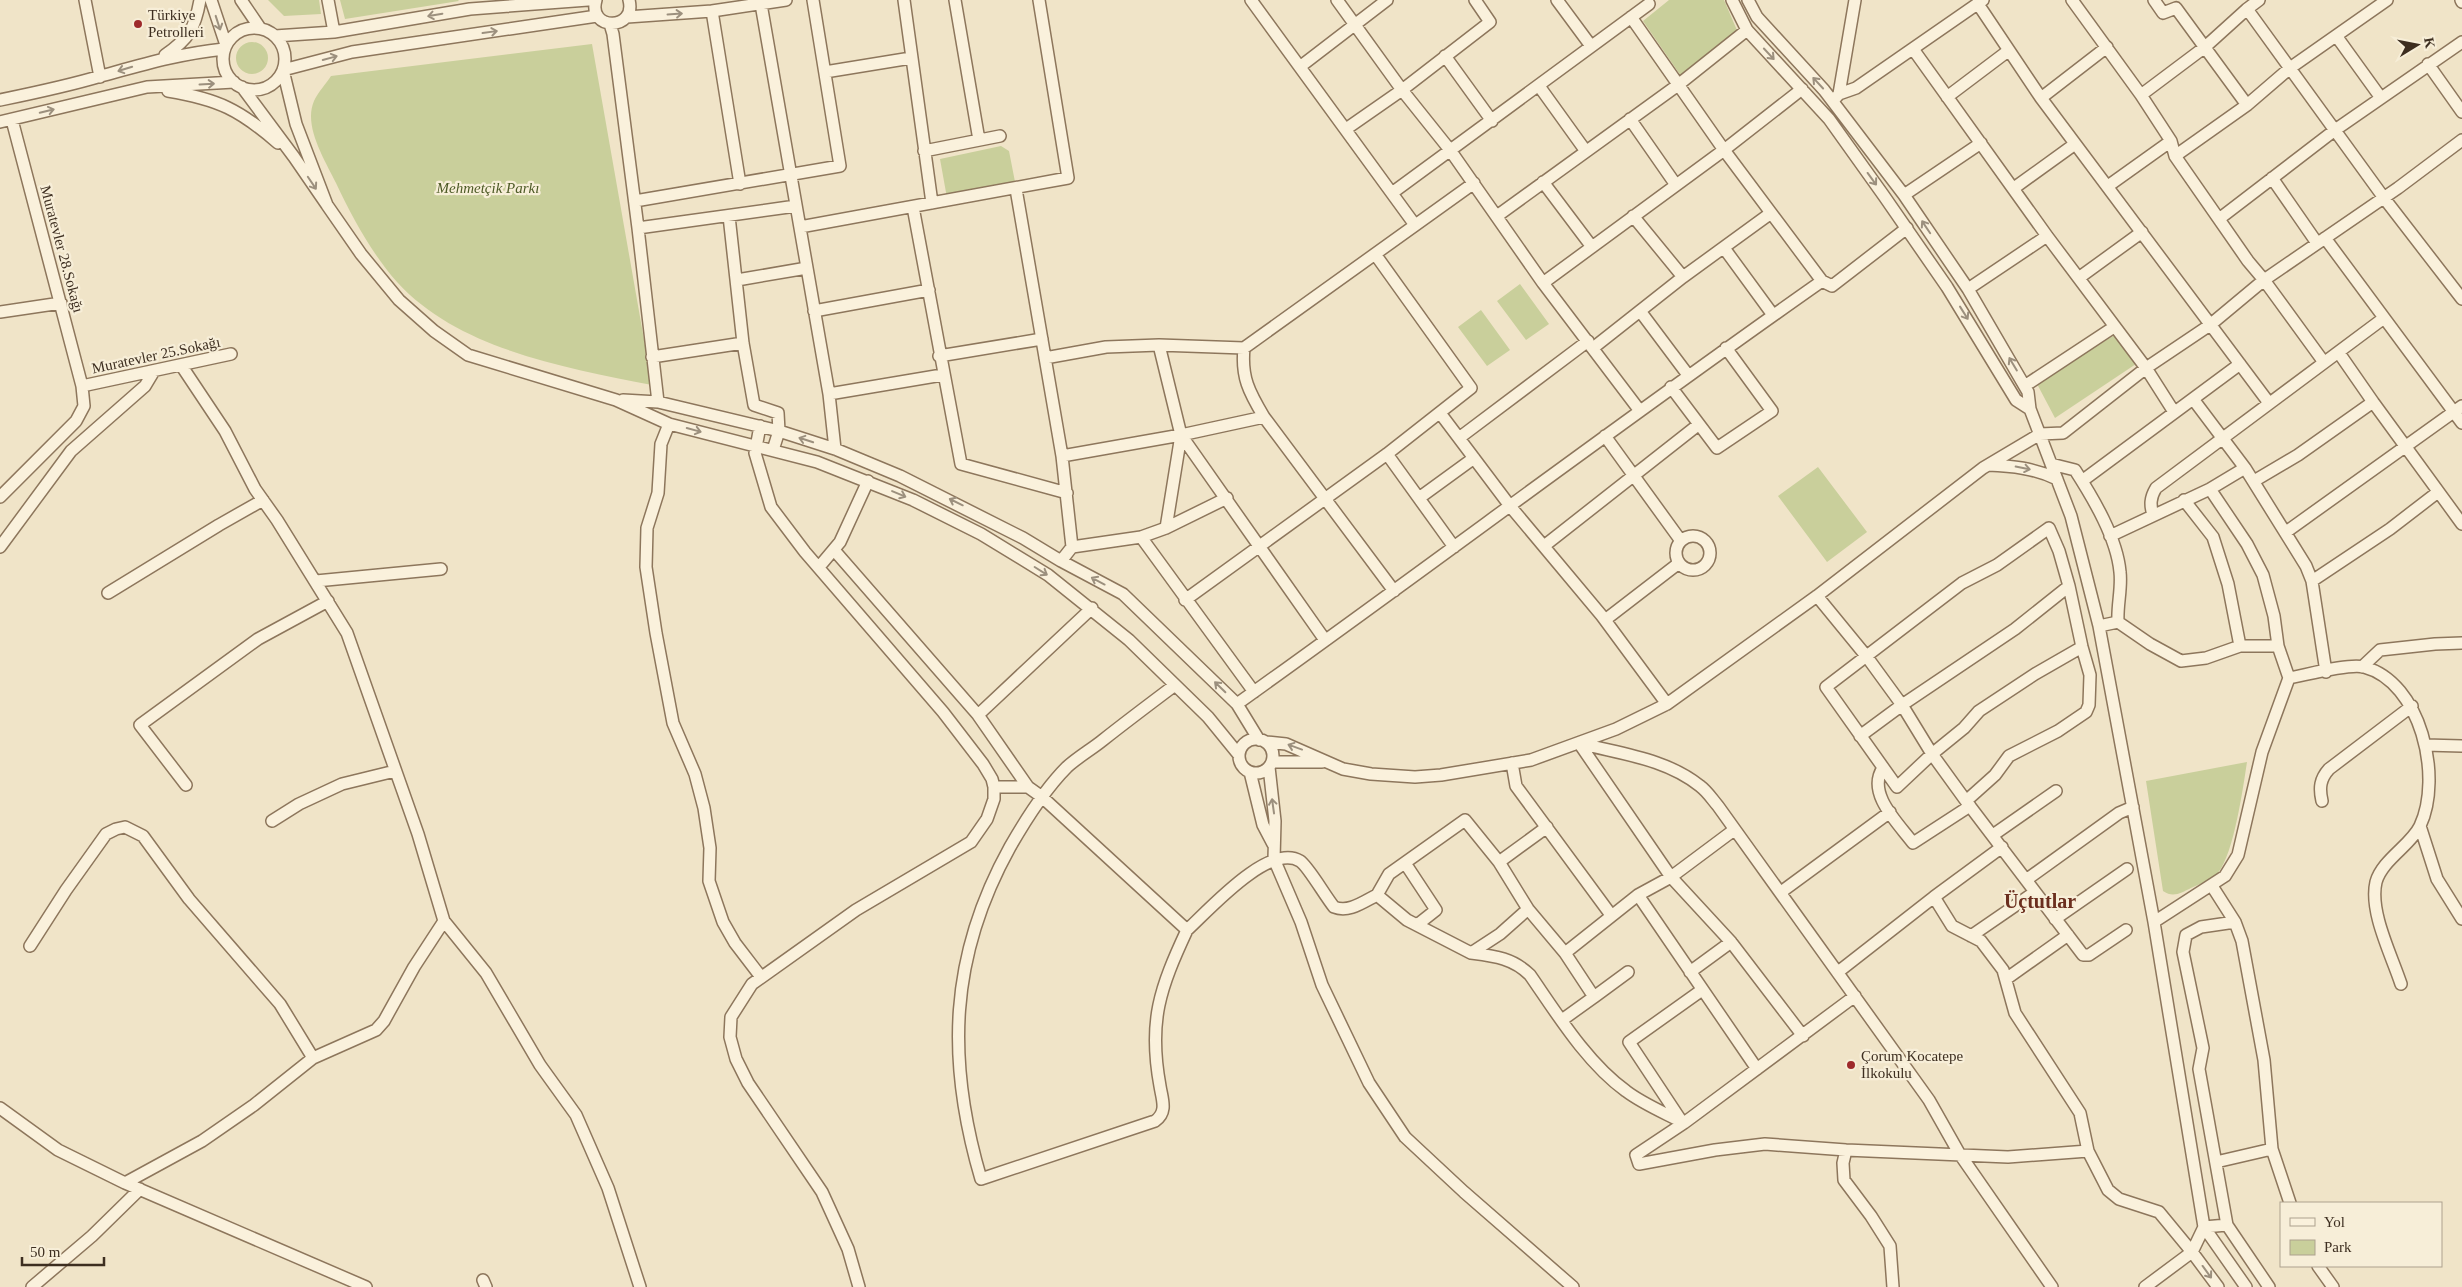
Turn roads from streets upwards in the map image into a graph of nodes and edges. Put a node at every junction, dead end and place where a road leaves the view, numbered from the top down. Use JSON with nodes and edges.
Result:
{"nodes":[{"id":1,"x":84,"y":0,"type":"edge"},
{"id":2,"x":200,"y":0,"type":"edge"},
{"id":3,"x":211,"y":0,"type":"edge"},
{"id":4,"x":241,"y":0,"type":"edge"},
{"id":5,"x":328,"y":0,"type":"edge"},
{"id":6,"x":588,"y":0,"type":"edge"},
{"id":7,"x":596,"y":0,"type":"edge"},
{"id":8,"x":629,"y":0,"type":"edge"},
{"id":9,"x":786,"y":0,"type":"edge"},
{"id":10,"x":813,"y":0,"type":"edge"},
{"id":11,"x":904,"y":0,"type":"edge"},
{"id":12,"x":955,"y":0,"type":"edge"},
{"id":13,"x":1039,"y":0,"type":"edge"},
{"id":14,"x":1337,"y":0,"type":"edge"},
{"id":15,"x":1387,"y":0,"type":"edge"},
{"id":16,"x":1475,"y":0,"type":"edge"},
{"id":17,"x":1557,"y":0,"type":"edge"},
{"id":18,"x":1732,"y":0,"type":"edge"},
{"id":19,"x":1748,"y":0,"type":"edge"},
{"id":20,"x":1856,"y":0,"type":"edge"},
{"id":21,"x":2154,"y":0,"type":"edge"},
{"id":22,"x":2259,"y":0,"type":"edge"},
{"id":23,"x":1254,"y":1,"type":"edge"},
{"id":24,"x":2383,"y":1,"type":"edge"},
{"id":25,"x":1980,"y":2,"type":"edge"},
{"id":26,"x":2077,"y":2,"type":"edge"},
{"id":27,"x":762,"y":4,"type":"junction"},
{"id":28,"x":1649,"y":4,"type":"dead end"},
{"id":29,"x":469,"y":5,"type":"edge"},
{"id":30,"x":2247,"y":9,"type":"junction"},
{"id":31,"x":712,"y":11,"type":"junction"},
{"id":32,"x":597,"y":16,"type":"junction"},
{"id":33,"x":627,"y":17,"type":"junction"},
{"id":34,"x":1631,"y":17,"type":"junction"},
{"id":35,"x":610,"y":24,"type":"junction"},
{"id":36,"x":1354,"y":24,"type":"junction"},
{"id":37,"x":260,"y":28,"type":"junction"},
{"id":38,"x":1747,"y":30,"type":"junction"},
{"id":39,"x":334,"y":32,"type":"junction"},
{"id":40,"x":275,"y":36,"type":"junction"},
{"id":41,"x":2337,"y":37,"type":"junction"},
{"id":42,"x":2462,"y":42,"type":"edge"},
{"id":43,"x":1591,"y":46,"type":"junction"},
{"id":44,"x":225,"y":47,"type":"junction"},
{"id":45,"x":2107,"y":47,"type":"junction"},
{"id":46,"x":2206,"y":47,"type":"junction"},
{"id":47,"x":1913,"y":49,"type":"junction"},
{"id":48,"x":2008,"y":51,"type":"junction"},
{"id":49,"x":1445,"y":56,"type":"junction"},
{"id":50,"x":912,"y":58,"type":"junction"},
{"id":51,"x":159,"y":59,"type":"junction"},
{"id":52,"x":2428,"y":64,"type":"junction"},
{"id":53,"x":1300,"y":66,"type":"junction"},
{"id":54,"x":2290,"y":68,"type":"junction"},
{"id":55,"x":283,"y":70,"type":"junction"},
{"id":56,"x":825,"y":72,"type":"junction"},
{"id":57,"x":100,"y":77,"type":"junction"},
{"id":58,"x":238,"y":85,"type":"junction"},
{"id":59,"x":1678,"y":85,"type":"junction"},
{"id":60,"x":1539,"y":86,"type":"junction"},
{"id":61,"x":147,"y":87,"type":"junction"},
{"id":62,"x":1802,"y":89,"type":"junction"},
{"id":63,"x":1402,"y":90,"type":"junction"},
{"id":64,"x":2141,"y":96,"type":"junction"},
{"id":65,"x":0,"y":97,"type":"edge"},
{"id":66,"x":1836,"y":97,"type":"junction"},
{"id":67,"x":1947,"y":97,"type":"junction"},
{"id":68,"x":2041,"y":98,"type":"junction"},
{"id":69,"x":2381,"y":98,"type":"junction"},
{"id":70,"x":2247,"y":105,"type":"junction"},
{"id":71,"x":2462,"y":112,"type":"edge"},
{"id":72,"x":1630,"y":119,"type":"junction"},
{"id":73,"x":12,"y":120,"type":"junction"},
{"id":74,"x":1492,"y":121,"type":"junction"},
{"id":75,"x":0,"y":122,"type":"edge"},
{"id":76,"x":1346,"y":129,"type":"junction"},
{"id":77,"x":2335,"y":130,"type":"junction"},
{"id":78,"x":1000,"y":136,"type":"dead end"},
{"id":79,"x":979,"y":140,"type":"junction"},
{"id":80,"x":2462,"y":140,"type":"edge"},
{"id":81,"x":2171,"y":141,"type":"junction"},
{"id":82,"x":1981,"y":143,"type":"junction"},
{"id":83,"x":2075,"y":144,"type":"junction"},
{"id":84,"x":1450,"y":150,"type":"junction"},
{"id":85,"x":1585,"y":150,"type":"junction"},
{"id":86,"x":1724,"y":150,"type":"junction"},
{"id":87,"x":924,"y":151,"type":"junction"},
{"id":88,"x":294,"y":156,"type":"junction"},
{"id":89,"x":2175,"y":156,"type":"junction"},
{"id":90,"x":790,"y":175,"type":"junction"},
{"id":91,"x":2272,"y":178,"type":"junction"},
{"id":92,"x":1544,"y":182,"type":"junction"},
{"id":93,"x":740,"y":184,"type":"junction"},
{"id":94,"x":1474,"y":184,"type":"junction"},
{"id":95,"x":1676,"y":185,"type":"junction"},
{"id":96,"x":2108,"y":186,"type":"junction"},
{"id":97,"x":2014,"y":188,"type":"junction"},
{"id":98,"x":1016,"y":189,"type":"junction"},
{"id":99,"x":1392,"y":193,"type":"junction"},
{"id":100,"x":1904,"y":195,"type":"junction"},
{"id":101,"x":2384,"y":198,"type":"junction"},
{"id":102,"x":635,"y":201,"type":"junction"},
{"id":103,"x":932,"y":203,"type":"junction"},
{"id":104,"x":327,"y":205,"type":"junction"},
{"id":105,"x":796,"y":206,"type":"junction"},
{"id":106,"x":913,"y":207,"type":"junction"},
{"id":107,"x":1771,"y":213,"type":"junction"},
{"id":108,"x":729,"y":216,"type":"junction"},
{"id":109,"x":1496,"y":216,"type":"junction"},
{"id":110,"x":1632,"y":216,"type":"junction"},
{"id":111,"x":2219,"y":219,"type":"junction"},
{"id":112,"x":1415,"y":225,"type":"junction"},
{"id":113,"x":800,"y":227,"type":"junction"},
{"id":114,"x":638,"y":228,"type":"junction"},
{"id":115,"x":1907,"y":228,"type":"junction"},
{"id":116,"x":2142,"y":232,"type":"junction"},
{"id":117,"x":2046,"y":236,"type":"junction"},
{"id":118,"x":2321,"y":240,"type":"junction"},
{"id":119,"x":1592,"y":247,"type":"junction"},
{"id":120,"x":1724,"y":248,"type":"junction"},
{"id":121,"x":1375,"y":254,"type":"junction"},
{"id":122,"x":807,"y":268,"type":"junction"},
{"id":123,"x":2080,"y":277,"type":"junction"},
{"id":124,"x":1683,"y":278,"type":"junction"},
{"id":125,"x":737,"y":280,"type":"junction"},
{"id":126,"x":2264,"y":280,"type":"junction"},
{"id":127,"x":1822,"y":281,"type":"junction"},
{"id":128,"x":1544,"y":283,"type":"junction"},
{"id":129,"x":1968,"y":289,"type":"junction"},
{"id":130,"x":928,"y":290,"type":"junction"},
{"id":131,"x":2462,"y":300,"type":"edge"},
{"id":132,"x":60,"y":302,"type":"junction"},
{"id":133,"x":814,"y":311,"type":"junction"},
{"id":134,"x":1640,"y":311,"type":"junction"},
{"id":135,"x":0,"y":312,"type":"edge"},
{"id":136,"x":1773,"y":315,"type":"junction"},
{"id":137,"x":2384,"y":318,"type":"junction"},
{"id":138,"x":2210,"y":325,"type":"junction"},
{"id":139,"x":2114,"y":327,"type":"junction"},
{"id":140,"x":1042,"y":339,"type":"junction"},
{"id":141,"x":742,"y":343,"type":"junction"},
{"id":142,"x":1158,"y":345,"type":"junction"},
{"id":143,"x":1591,"y":345,"type":"junction"},
{"id":144,"x":1244,"y":348,"type":"junction"},
{"id":145,"x":1726,"y":348,"type":"junction"},
{"id":146,"x":2338,"y":352,"type":"junction"},
{"id":147,"x":231,"y":354,"type":"dead end"},
{"id":148,"x":939,"y":356,"type":"junction"},
{"id":149,"x":652,"y":357,"type":"junction"},
{"id":150,"x":1044,"y":358,"type":"junction"},
{"id":151,"x":2323,"y":361,"type":"junction"},
{"id":152,"x":2240,"y":364,"type":"junction"},
{"id":153,"x":181,"y":365,"type":"junction"},
{"id":154,"x":2146,"y":368,"type":"junction"},
{"id":155,"x":154,"y":371,"type":"junction"},
{"id":156,"x":942,"y":375,"type":"junction"},
{"id":157,"x":1688,"y":375,"type":"junction"},
{"id":158,"x":2026,"y":384,"type":"junction"},
{"id":159,"x":82,"y":386,"type":"junction"},
{"id":160,"x":1671,"y":388,"type":"junction"},
{"id":161,"x":829,"y":394,"type":"junction"},
{"id":162,"x":2192,"y":399,"type":"junction"},
{"id":163,"x":616,"y":400,"type":"junction"},
{"id":164,"x":658,"y":402,"type":"junction"},
{"id":165,"x":2373,"y":402,"type":"junction"},
{"id":166,"x":2268,"y":403,"type":"junction"},
{"id":167,"x":2030,"y":409,"type":"junction"},
{"id":168,"x":2458,"y":409,"type":"edge"},
{"id":169,"x":1640,"y":411,"type":"junction"},
{"id":170,"x":2174,"y":412,"type":"junction"},
{"id":171,"x":1440,"y":413,"type":"junction"},
{"id":172,"x":1264,"y":417,"type":"junction"},
{"id":173,"x":2462,"y":423,"type":"edge"},
{"id":174,"x":669,"y":424,"type":"junction"},
{"id":175,"x":1698,"y":425,"type":"junction"},
{"id":176,"x":760,"y":426,"type":"junction"},
{"id":177,"x":779,"y":431,"type":"junction"},
{"id":178,"x":2040,"y":434,"type":"junction"},
{"id":179,"x":1182,"y":435,"type":"junction"},
{"id":180,"x":1605,"y":436,"type":"junction"},
{"id":181,"x":2222,"y":437,"type":"junction"},
{"id":182,"x":1459,"y":438,"type":"junction"},
{"id":183,"x":756,"y":446,"type":"junction"},
{"id":184,"x":2404,"y":446,"type":"junction"},
{"id":185,"x":835,"y":449,"type":"junction"},
{"id":186,"x":773,"y":450,"type":"junction"},
{"id":187,"x":1387,"y":454,"type":"junction"},
{"id":188,"x":1062,"y":456,"type":"junction"},
{"id":189,"x":1474,"y":458,"type":"junction"},
{"id":190,"x":2051,"y":464,"type":"junction"},
{"id":191,"x":1988,"y":465,"type":"junction"},
{"id":192,"x":2245,"y":468,"type":"junction"},
{"id":193,"x":1632,"y":476,"type":"junction"},
{"id":194,"x":2057,"y":479,"type":"junction"},
{"id":195,"x":868,"y":481,"type":"junction"},
{"id":196,"x":2082,"y":481,"type":"junction"},
{"id":197,"x":2254,"y":481,"type":"junction"},
{"id":198,"x":2210,"y":489,"type":"junction"},
{"id":199,"x":2438,"y":492,"type":"junction"},
{"id":200,"x":1067,"y":493,"type":"junction"},
{"id":201,"x":0,"y":496,"type":"edge"},
{"id":202,"x":1227,"y":498,"type":"junction"},
{"id":203,"x":1326,"y":498,"type":"junction"},
{"id":204,"x":1419,"y":498,"type":"junction"},
{"id":205,"x":263,"y":500,"type":"junction"},
{"id":206,"x":2184,"y":500,"type":"junction"},
{"id":207,"x":1510,"y":506,"type":"junction"},
{"id":208,"x":2458,"y":514,"type":"edge"},
{"id":209,"x":2153,"y":515,"type":"junction"},
{"id":210,"x":2462,"y":524,"type":"edge"},
{"id":211,"x":1166,"y":528,"type":"junction"},
{"id":212,"x":2286,"y":532,"type":"junction"},
{"id":213,"x":2110,"y":536,"type":"junction"},
{"id":214,"x":1141,"y":537,"type":"junction"},
{"id":215,"x":1681,"y":541,"type":"junction"},
{"id":216,"x":1259,"y":544,"type":"junction"},
{"id":217,"x":1544,"y":546,"type":"junction"},
{"id":218,"x":0,"y":547,"type":"edge"},
{"id":219,"x":1072,"y":547,"type":"junction"},
{"id":220,"x":1454,"y":547,"type":"junction"},
{"id":221,"x":834,"y":550,"type":"junction"},
{"id":222,"x":1061,"y":561,"type":"junction"},
{"id":223,"x":1680,"y":562,"type":"junction"},
{"id":224,"x":818,"y":567,"type":"junction"},
{"id":225,"x":441,"y":569,"type":"dead end"},
{"id":226,"x":316,"y":581,"type":"junction"},
{"id":227,"x":2312,"y":581,"type":"junction"},
{"id":228,"x":2069,"y":586,"type":"junction"},
{"id":229,"x":1394,"y":591,"type":"junction"},
{"id":230,"x":108,"y":594,"type":"dead end"},
{"id":231,"x":1817,"y":596,"type":"junction"},
{"id":232,"x":1185,"y":600,"type":"junction"},
{"id":233,"x":328,"y":601,"type":"junction"},
{"id":234,"x":1092,"y":608,"type":"junction"},
{"id":235,"x":1605,"y":620,"type":"junction"},
{"id":236,"x":2118,"y":622,"type":"junction"},
{"id":237,"x":2099,"y":626,"type":"junction"},
{"id":238,"x":1325,"y":640,"type":"junction"},
{"id":239,"x":2462,"y":644,"type":"edge"},
{"id":240,"x":2240,"y":646,"type":"junction"},
{"id":241,"x":2278,"y":646,"type":"junction"},
{"id":242,"x":2082,"y":648,"type":"junction"},
{"id":243,"x":1867,"y":657,"type":"junction"},
{"id":244,"x":2362,"y":667,"type":"junction"},
{"id":245,"x":2108,"y":672,"type":"junction"},
{"id":246,"x":2326,"y":672,"type":"junction"},
{"id":247,"x":2090,"y":675,"type":"junction"},
{"id":248,"x":2289,"y":678,"type":"junction"},
{"id":249,"x":1175,"y":684,"type":"junction"},
{"id":250,"x":1254,"y":692,"type":"junction"},
{"id":251,"x":1237,"y":704,"type":"junction"},
{"id":252,"x":1667,"y":704,"type":"junction"},
{"id":253,"x":1902,"y":705,"type":"junction"},
{"id":254,"x":2412,"y":706,"type":"junction"},
{"id":255,"x":978,"y":716,"type":"junction"},
{"id":256,"x":1860,"y":736,"type":"junction"},
{"id":257,"x":1262,"y":741,"type":"junction"},
{"id":258,"x":1579,"y":742,"type":"junction"},
{"id":259,"x":2425,"y":745,"type":"junction"},
{"id":260,"x":2462,"y":746,"type":"edge"},
{"id":261,"x":1932,"y":754,"type":"junction"},
{"id":262,"x":1239,"y":755,"type":"junction"},
{"id":263,"x":1322,"y":762,"type":"junction"},
{"id":264,"x":1512,"y":763,"type":"junction"},
{"id":265,"x":1271,"y":765,"type":"junction"},
{"id":266,"x":1883,"y":768,"type":"junction"},
{"id":267,"x":395,"y":771,"type":"junction"},
{"id":268,"x":1250,"y":772,"type":"junction"},
{"id":269,"x":186,"y":785,"type":"dead end"},
{"id":270,"x":994,"y":787,"type":"junction"},
{"id":271,"x":1028,"y":787,"type":"junction"},
{"id":272,"x":2056,"y":791,"type":"dead end"},
{"id":273,"x":1042,"y":797,"type":"junction"},
{"id":274,"x":2322,"y":801,"type":"dead end"},
{"id":275,"x":1968,"y":804,"type":"junction"},
{"id":276,"x":2132,"y":808,"type":"junction"},
{"id":277,"x":1890,"y":812,"type":"junction"},
{"id":278,"x":272,"y":821,"type":"dead end"},
{"id":279,"x":2420,"y":826,"type":"junction"},
{"id":280,"x":1547,"y":827,"type":"junction"},
{"id":281,"x":1734,"y":830,"type":"junction"},
{"id":282,"x":1993,"y":835,"type":"junction"},
{"id":283,"x":1273,"y":845,"type":"junction"},
{"id":284,"x":2002,"y":847,"type":"junction"},
{"id":285,"x":1274,"y":859,"type":"junction"},
{"id":286,"x":1499,"y":862,"type":"junction"},
{"id":287,"x":1405,"y":863,"type":"junction"},
{"id":288,"x":2127,"y":869,"type":"dead end"},
{"id":289,"x":1671,"y":877,"type":"junction"},
{"id":290,"x":2026,"y":880,"type":"junction"},
{"id":291,"x":2212,"y":886,"type":"junction"},
{"id":292,"x":1781,"y":892,"type":"junction"},
{"id":293,"x":2035,"y":892,"type":"junction"},
{"id":294,"x":1377,"y":895,"type":"junction"},
{"id":295,"x":1638,"y":895,"type":"junction"},
{"id":296,"x":1934,"y":896,"type":"junction"},
{"id":297,"x":1528,"y":909,"type":"junction"},
{"id":298,"x":1610,"y":915,"type":"junction"},
{"id":299,"x":2055,"y":918,"type":"junction"},
{"id":300,"x":2462,"y":919,"type":"edge"},
{"id":301,"x":444,"y":921,"type":"junction"},
{"id":302,"x":2154,"y":922,"type":"junction"},
{"id":303,"x":2235,"y":922,"type":"junction"},
{"id":304,"x":1417,"y":925,"type":"junction"},
{"id":305,"x":1187,"y":930,"type":"junction"},
{"id":306,"x":2126,"y":930,"type":"dead end"},
{"id":307,"x":2068,"y":935,"type":"junction"},
{"id":308,"x":1971,"y":936,"type":"junction"},
{"id":309,"x":1731,"y":942,"type":"junction"},
{"id":310,"x":30,"y":946,"type":"dead end"},
{"id":311,"x":1471,"y":952,"type":"junction"},
{"id":312,"x":1565,"y":953,"type":"junction"},
{"id":313,"x":1628,"y":972,"type":"dead end"},
{"id":314,"x":1690,"y":972,"type":"junction"},
{"id":315,"x":1838,"y":972,"type":"junction"},
{"id":316,"x":761,"y":977,"type":"junction"},
{"id":317,"x":2006,"y":979,"type":"junction"},
{"id":318,"x":2401,"y":984,"type":"dead end"},
{"id":319,"x":1702,"y":990,"type":"junction"},
{"id":320,"x":1855,"y":996,"type":"junction"},
{"id":321,"x":1594,"y":998,"type":"junction"},
{"id":322,"x":1562,"y":1020,"type":"junction"},
{"id":323,"x":1803,"y":1036,"type":"junction"},
{"id":324,"x":313,"y":1058,"type":"junction"},
{"id":325,"x":1758,"y":1069,"type":"junction"},
{"id":326,"x":0,"y":1108,"type":"edge"},
{"id":327,"x":1684,"y":1123,"type":"junction"},
{"id":328,"x":2272,"y":1149,"type":"junction"},
{"id":329,"x":1846,"y":1150,"type":"junction"},
{"id":330,"x":2088,"y":1151,"type":"junction"},
{"id":331,"x":1959,"y":1153,"type":"junction"},
{"id":332,"x":2216,"y":1162,"type":"junction"},
{"id":333,"x":125,"y":1183,"type":"junction"},
{"id":334,"x":140,"y":1189,"type":"junction"},
{"id":335,"x":2290,"y":1202,"type":"edge"},
{"id":336,"x":2227,"y":1225,"type":"junction"},
{"id":337,"x":2204,"y":1226,"type":"junction"},
{"id":338,"x":2192,"y":1252,"type":"junction"},
{"id":339,"x":2319,"y":1267,"type":"edge"},
{"id":340,"x":2050,"y":1286,"type":"edge"},
{"id":341,"x":32,"y":1287,"type":"edge"},
{"id":342,"x":366,"y":1287,"type":"edge"},
{"id":343,"x":640,"y":1287,"type":"edge"},
{"id":344,"x":859,"y":1287,"type":"edge"},
{"id":345,"x":1573,"y":1287,"type":"edge"},
{"id":346,"x":1893,"y":1287,"type":"edge"},
{"id":347,"x":2146,"y":1287,"type":"edge"},
{"id":348,"x":2218,"y":1287,"type":"edge"},
{"id":349,"x":2246,"y":1287,"type":"edge"},
{"id":350,"x":2269,"y":1287,"type":"edge"},
{"id":351,"x":2333,"y":1287,"type":"edge"}],
"edges":[{"from":1,"to":57,"type":"street"},
{"from":2,"to":51,"type":"street"},
{"from":3,"to":44,"type":"street","one_way":true},
{"from":4,"to":37,"type":"street"},
{"from":5,"to":39,"type":"street"},
{"from":6,"to":29,"type":"street"},
{"from":7,"to":32,"type":"street"},
{"from":8,"to":33,"type":"street"},
{"from":9,"to":27,"type":"street"},
{"from":10,"to":56,"type":"street"},
{"from":11,"to":50,"type":"street"},
{"from":12,"to":79,"type":"street"},
{"from":13,"to":98,"type":"street"},
{"from":14,"to":36,"type":"street"},
{"from":15,"to":36,"type":"street"},
{"from":16,"to":49,"type":"street"},
{"from":17,"to":43,"type":"street"},
{"from":18,"to":38,"type":"street"},
{"from":66,"to":19,"type":"street","one_way":true},
{"from":20,"to":66,"type":"street"},
{"from":21,"to":46,"type":"street"},
{"from":22,"to":30,"type":"street"},
{"from":23,"to":53,"type":"street"},
{"from":24,"to":41,"type":"street"},
{"from":25,"to":47,"type":"street"},
{"from":25,"to":48,"type":"street"},
{"from":26,"to":45,"type":"street"},
{"from":27,"to":31,"type":"street"},
{"from":27,"to":90,"type":"street"},
{"from":28,"to":34,"type":"street"},
{"from":29,"to":39,"type":"street","one_way":true},
{"from":30,"to":46,"type":"street"},
{"from":30,"to":54,"type":"street"},
{"from":33,"to":31,"type":"street","one_way":true},
{"from":31,"to":93,"type":"street"},
{"from":32,"to":35,"type":"street"},
{"from":55,"to":32,"type":"street","one_way":true},
{"from":33,"to":35,"type":"street"},
{"from":34,"to":43,"type":"street"},
{"from":34,"to":59,"type":"street"},
{"from":35,"to":102,"type":"street"},
{"from":36,"to":53,"type":"street"},
{"from":36,"to":63,"type":"street"},
{"from":37,"to":40,"type":"street"},
{"from":37,"to":44,"type":"street"},
{"from":38,"to":59,"type":"street"},
{"from":38,"to":62,"type":"street","one_way":true},
{"from":39,"to":40,"type":"street"},
{"from":40,"to":55,"type":"street"},
{"from":41,"to":54,"type":"street"},
{"from":41,"to":69,"type":"street"},
{"from":42,"to":52,"type":"street"},
{"from":43,"to":60,"type":"street"},
{"from":44,"to":51,"type":"street"},
{"from":44,"to":58,"type":"street"},
{"from":45,"to":64,"type":"street"},
{"from":45,"to":68,"type":"street"},
{"from":46,"to":64,"type":"street"},
{"from":46,"to":70,"type":"street"},
{"from":47,"to":66,"type":"street"},
{"from":47,"to":67,"type":"street"},
{"from":48,"to":67,"type":"street"},
{"from":48,"to":68,"type":"street"},
{"from":49,"to":63,"type":"street"},
{"from":49,"to":74,"type":"street"},
{"from":50,"to":56,"type":"street"},
{"from":50,"to":87,"type":"street"},
{"from":51,"to":57,"type":"street","one_way":true},
{"from":52,"to":69,"type":"street"},
{"from":52,"to":71,"type":"street"},
{"from":53,"to":76,"type":"street"},
{"from":54,"to":70,"type":"street"},
{"from":54,"to":77,"type":"street"},
{"from":55,"to":58,"type":"street"},
{"from":55,"to":104,"type":"street"},
{"from":56,"to":90,"type":"street"},
{"from":57,"to":65,"type":"street"},
{"from":61,"to":58,"type":"street","one_way":true},
{"from":58,"to":88,"type":"street"},
{"from":59,"to":72,"type":"street"},
{"from":59,"to":86,"type":"street"},
{"from":60,"to":74,"type":"street"},
{"from":60,"to":85,"type":"street"},
{"from":73,"to":61,"type":"street","one_way":true},
{"from":61,"to":88,"type":"street"},
{"from":62,"to":86,"type":"street"},
{"from":62,"to":115,"type":"street","one_way":true},
{"from":63,"to":76,"type":"street"},
{"from":63,"to":84,"type":"street"},
{"from":64,"to":81,"type":"street"},
{"from":66,"to":100,"type":"street"},
{"from":67,"to":82,"type":"street"},
{"from":68,"to":83,"type":"street"},
{"from":69,"to":77,"type":"street"},
{"from":70,"to":89,"type":"street"},
{"from":72,"to":85,"type":"street"},
{"from":72,"to":95,"type":"street"},
{"from":73,"to":75,"type":"street"},
{"from":73,"to":132,"type":"street","name":"Muratevler 28.Sokağı"},
{"from":74,"to":84,"type":"street"},
{"from":76,"to":99,"type":"street"},
{"from":77,"to":91,"type":"street"},
{"from":77,"to":101,"type":"street"},
{"from":78,"to":79,"type":"street"},
{"from":79,"to":87,"type":"street"},
{"from":80,"to":101,"type":"street"},
{"from":81,"to":89,"type":"street"},
{"from":81,"to":96,"type":"street"},
{"from":82,"to":97,"type":"street"},
{"from":82,"to":100,"type":"street"},
{"from":83,"to":96,"type":"street"},
{"from":83,"to":97,"type":"street"},
{"from":84,"to":94,"type":"street"},
{"from":84,"to":99,"type":"street"},
{"from":85,"to":92,"type":"street"},
{"from":86,"to":95,"type":"street"},
{"from":86,"to":107,"type":"street"},
{"from":87,"to":103,"type":"street"},
{"from":88,"to":104,"type":"street","one_way":true},
{"from":89,"to":111,"type":"street"},
{"from":90,"to":93,"type":"street"},
{"from":90,"to":105,"type":"street"},
{"from":91,"to":111,"type":"street"},
{"from":91,"to":118,"type":"street"},
{"from":92,"to":109,"type":"street"},
{"from":92,"to":119,"type":"street"},
{"from":93,"to":102,"type":"street"},
{"from":94,"to":109,"type":"street"},
{"from":94,"to":112,"type":"street"},
{"from":95,"to":110,"type":"street"},
{"from":96,"to":116,"type":"street"},
{"from":97,"to":117,"type":"street"},
{"from":98,"to":103,"type":"street"},
{"from":98,"to":140,"type":"street"},
{"from":99,"to":112,"type":"street"},
{"from":129,"to":100,"type":"street","one_way":true},
{"from":101,"to":118,"type":"street"},
{"from":101,"to":131,"type":"street"},
{"from":102,"to":114,"type":"street"},
{"from":103,"to":106,"type":"street"},
{"from":104,"to":163,"type":"street"},
{"from":105,"to":108,"type":"street"},
{"from":105,"to":113,"type":"street"},
{"from":106,"to":113,"type":"street"},
{"from":106,"to":130,"type":"street"},
{"from":107,"to":120,"type":"street"},
{"from":107,"to":127,"type":"street"},
{"from":108,"to":114,"type":"street"},
{"from":108,"to":125,"type":"street"},
{"from":109,"to":128,"type":"street"},
{"from":110,"to":119,"type":"street"},
{"from":110,"to":124,"type":"street"},
{"from":111,"to":126,"type":"street"},
{"from":112,"to":121,"type":"street"},
{"from":113,"to":122,"type":"street"},
{"from":114,"to":149,"type":"street"},
{"from":115,"to":127,"type":"street"},
{"from":115,"to":167,"type":"street","one_way":true},
{"from":116,"to":123,"type":"street"},
{"from":116,"to":138,"type":"street"},
{"from":117,"to":123,"type":"street"},
{"from":117,"to":129,"type":"street"},
{"from":118,"to":126,"type":"street"},
{"from":118,"to":137,"type":"street"},
{"from":119,"to":128,"type":"street"},
{"from":120,"to":124,"type":"street"},
{"from":120,"to":136,"type":"street"},
{"from":121,"to":144,"type":"street"},
{"from":121,"to":171,"type":"street"},
{"from":122,"to":125,"type":"street"},
{"from":122,"to":133,"type":"street"},
{"from":123,"to":139,"type":"street"},
{"from":124,"to":134,"type":"street"},
{"from":125,"to":141,"type":"street"},
{"from":126,"to":138,"type":"street"},
{"from":126,"to":151,"type":"street"},
{"from":127,"to":136,"type":"street"},
{"from":128,"to":143,"type":"street"},
{"from":158,"to":129,"type":"street","one_way":true},
{"from":130,"to":133,"type":"street"},
{"from":130,"to":148,"type":"street"},
{"from":132,"to":135,"type":"street"},
{"from":132,"to":159,"type":"street","name":"Muratevler 28.Sokağı"},
{"from":133,"to":161,"type":"street"},
{"from":134,"to":143,"type":"street"},
{"from":134,"to":157,"type":"street"},
{"from":136,"to":145,"type":"street"},
{"from":137,"to":146,"type":"street"},
{"from":137,"to":168,"type":"street"},
{"from":138,"to":152,"type":"street"},
{"from":138,"to":154,"type":"street"},
{"from":139,"to":154,"type":"street"},
{"from":139,"to":158,"type":"street"},
{"from":140,"to":148,"type":"street"},
{"from":140,"to":150,"type":"street"},
{"from":141,"to":149,"type":"street"},
{"from":141,"to":177,"type":"street"},
{"from":142,"to":144,"type":"street"},
{"from":142,"to":150,"type":"street"},
{"from":142,"to":179,"type":"street"},
{"from":143,"to":169,"type":"street"},
{"from":143,"to":182,"type":"street"},
{"from":144,"to":172,"type":"street"},
{"from":145,"to":157,"type":"street"},
{"from":145,"to":175,"type":"street"},
{"from":146,"to":151,"type":"street"},
{"from":146,"to":165,"type":"street"},
{"from":147,"to":153,"type":"street","name":"Muratevler 25.Sokağı"},
{"from":148,"to":156,"type":"street"},
{"from":149,"to":164,"type":"street"},
{"from":150,"to":188,"type":"street"},
{"from":151,"to":166,"type":"street"},
{"from":152,"to":162,"type":"street"},
{"from":152,"to":166,"type":"street"},
{"from":153,"to":155,"type":"street","name":"Muratevler 25.Sokağı"},
{"from":153,"to":205,"type":"street"},
{"from":154,"to":170,"type":"street"},
{"from":154,"to":178,"type":"street"},
{"from":155,"to":159,"type":"street","name":"Muratevler 25.Sokağı"},
{"from":155,"to":218,"type":"street"},
{"from":156,"to":161,"type":"street"},
{"from":156,"to":200,"type":"street"},
{"from":157,"to":160,"type":"street"},
{"from":158,"to":167,"type":"street"},
{"from":159,"to":201,"type":"street","name":"Muratevler 25.Sokağı"},
{"from":160,"to":169,"type":"street"},
{"from":160,"to":175,"type":"street"},
{"from":161,"to":185,"type":"street"},
{"from":162,"to":170,"type":"street"},
{"from":162,"to":181,"type":"street"},
{"from":163,"to":164,"type":"street"},
{"from":163,"to":174,"type":"street"},
{"from":164,"to":176,"type":"street"},
{"from":165,"to":184,"type":"street"},
{"from":165,"to":197,"type":"street"},
{"from":166,"to":181,"type":"street"},
{"from":167,"to":178,"type":"street"},
{"from":168,"to":173,"type":"street"},
{"from":168,"to":184,"type":"street"},
{"from":169,"to":180,"type":"street"},
{"from":170,"to":196,"type":"street"},
{"from":171,"to":182,"type":"street"},
{"from":171,"to":187,"type":"street"},
{"from":172,"to":179,"type":"street"},
{"from":172,"to":203,"type":"street"},
{"from":174,"to":183,"type":"street","one_way":true},
{"from":174,"to":316,"type":"street"},
{"from":175,"to":193,"type":"street"},
{"from":176,"to":177,"type":"street"},
{"from":176,"to":183,"type":"street"},
{"from":185,"to":177,"type":"street","one_way":true},
{"from":177,"to":186,"type":"street"},
{"from":178,"to":190,"type":"street"},
{"from":178,"to":191,"type":"street"},
{"from":179,"to":188,"type":"street"},
{"from":179,"to":202,"type":"street"},
{"from":179,"to":211,"type":"street"},
{"from":180,"to":193,"type":"street"},
{"from":180,"to":207,"type":"street"},
{"from":181,"to":192,"type":"street"},
{"from":181,"to":209,"type":"street"},
{"from":182,"to":189,"type":"street"},
{"from":183,"to":186,"type":"street"},
{"from":183,"to":224,"type":"street"},
{"from":184,"to":199,"type":"street"},
{"from":184,"to":212,"type":"street"},
{"from":222,"to":185,"type":"street","one_way":true},
{"from":186,"to":195,"type":"street"},
{"from":187,"to":203,"type":"street"},
{"from":187,"to":204,"type":"street"},
{"from":188,"to":200,"type":"street"},
{"from":189,"to":204,"type":"street"},
{"from":189,"to":207,"type":"street"},
{"from":190,"to":194,"type":"street"},
{"from":190,"to":196,"type":"street"},
{"from":191,"to":194,"type":"street","one_way":true},
{"from":191,"to":231,"type":"street"},
{"from":192,"to":197,"type":"street"},
{"from":192,"to":198,"type":"street"},
{"from":193,"to":215,"type":"street"},
{"from":193,"to":217,"type":"street"},
{"from":194,"to":237,"type":"street"},
{"from":195,"to":221,"type":"street"},
{"from":195,"to":234,"type":"street","one_way":true},
{"from":196,"to":213,"type":"street"},
{"from":197,"to":212,"type":"street"},
{"from":198,"to":206,"type":"street"},
{"from":198,"to":241,"type":"street"},
{"from":199,"to":208,"type":"street"},
{"from":199,"to":227,"type":"street"},
{"from":200,"to":219,"type":"street"},
{"from":202,"to":211,"type":"street"},
{"from":202,"to":216,"type":"street"},
{"from":203,"to":216,"type":"street"},
{"from":203,"to":229,"type":"street"},
{"from":204,"to":220,"type":"street"},
{"from":205,"to":226,"type":"street"},
{"from":205,"to":230,"type":"street"},
{"from":206,"to":209,"type":"street"},
{"from":206,"to":240,"type":"street"},
{"from":207,"to":217,"type":"street"},
{"from":207,"to":220,"type":"street"},
{"from":208,"to":210,"type":"street"},
{"from":209,"to":213,"type":"street"},
{"from":211,"to":214,"type":"street"},
{"from":212,"to":227,"type":"street"},
{"from":213,"to":236,"type":"street"},
{"from":214,"to":219,"type":"street"},
{"from":214,"to":232,"type":"street"},
{"from":215,"to":223,"type":"street"},
{"from":215,"to":223,"type":"street"},
{"from":216,"to":232,"type":"street"},
{"from":216,"to":238,"type":"street"},
{"from":217,"to":235,"type":"street"},
{"from":219,"to":222,"type":"street"},
{"from":220,"to":229,"type":"street"},
{"from":221,"to":224,"type":"street"},
{"from":221,"to":255,"type":"street"},
{"from":251,"to":222,"type":"street","one_way":true},
{"from":223,"to":235,"type":"street"},
{"from":224,"to":270,"type":"street"},
{"from":225,"to":226,"type":"street"},
{"from":226,"to":233,"type":"street"},
{"from":227,"to":246,"type":"street"},
{"from":228,"to":242,"type":"street"},
{"from":228,"to":243,"type":"street"},
{"from":228,"to":253,"type":"street"},
{"from":229,"to":238,"type":"street"},
{"from":231,"to":243,"type":"street"},
{"from":231,"to":252,"type":"street"},
{"from":232,"to":250,"type":"street"},
{"from":233,"to":267,"type":"street"},
{"from":233,"to":269,"type":"street"},
{"from":234,"to":249,"type":"street"},
{"from":234,"to":255,"type":"street"},
{"from":235,"to":252,"type":"street"},
{"from":236,"to":237,"type":"street"},
{"from":236,"to":240,"type":"street"},
{"from":237,"to":245,"type":"street"},
{"from":238,"to":250,"type":"street"},
{"from":239,"to":244,"type":"street"},
{"from":240,"to":241,"type":"street"},
{"from":241,"to":248,"type":"street"},
{"from":242,"to":247,"type":"street"},
{"from":242,"to":261,"type":"street"},
{"from":243,"to":253,"type":"street"},
{"from":243,"to":256,"type":"street"},
{"from":244,"to":246,"type":"street"},
{"from":244,"to":254,"type":"street"},
{"from":245,"to":247,"type":"street"},
{"from":245,"to":276,"type":"street"},
{"from":246,"to":248,"type":"street"},
{"from":247,"to":275,"type":"street"},
{"from":248,"to":291,"type":"street"},
{"from":249,"to":262,"type":"street"},
{"from":249,"to":273,"type":"street"},
{"from":250,"to":251,"type":"street"},
{"from":251,"to":257,"type":"street"},
{"from":252,"to":258,"type":"street"},
{"from":253,"to":256,"type":"street"},
{"from":253,"to":261,"type":"street"},
{"from":254,"to":259,"type":"street"},
{"from":254,"to":274,"type":"street"},
{"from":255,"to":271,"type":"street"},
{"from":256,"to":266,"type":"street"},
{"from":257,"to":262,"type":"street"},
{"from":263,"to":257,"type":"street","one_way":true},
{"from":257,"to":265,"type":"street"},
{"from":258,"to":264,"type":"street"},
{"from":258,"to":281,"type":"street"},
{"from":258,"to":289,"type":"street"},
{"from":259,"to":260,"type":"street"},
{"from":259,"to":279,"type":"street"},
{"from":261,"to":266,"type":"street"},
{"from":261,"to":275,"type":"street"},
{"from":262,"to":268,"type":"street"},
{"from":263,"to":264,"type":"street"},
{"from":263,"to":265,"type":"street"},
{"from":264,"to":280,"type":"street"},
{"from":265,"to":268,"type":"street"},
{"from":283,"to":265,"type":"street","one_way":true},
{"from":266,"to":277,"type":"street"},
{"from":267,"to":278,"type":"street"},
{"from":267,"to":301,"type":"street"},
{"from":268,"to":283,"type":"street"},
{"from":270,"to":271,"type":"street"},
{"from":270,"to":316,"type":"street"},
{"from":271,"to":273,"type":"street"},
{"from":272,"to":282,"type":"street"},
{"from":273,"to":305,"type":"street"},
{"from":273,"to":305,"type":"street"},
{"from":275,"to":277,"type":"street"},
{"from":275,"to":282,"type":"street"},
{"from":276,"to":290,"type":"street"},
{"from":276,"to":302,"type":"street"},
{"from":277,"to":292,"type":"street"},
{"from":279,"to":300,"type":"street"},
{"from":279,"to":318,"type":"street"},
{"from":280,"to":286,"type":"street"},
{"from":280,"to":298,"type":"street"},
{"from":281,"to":289,"type":"street"},
{"from":281,"to":292,"type":"street"},
{"from":282,"to":284,"type":"street"},
{"from":283,"to":285,"type":"street"},
{"from":284,"to":290,"type":"street"},
{"from":284,"to":296,"type":"street"},
{"from":285,"to":294,"type":"street"},
{"from":285,"to":305,"type":"street"},
{"from":285,"to":345,"type":"street"},
{"from":286,"to":287,"type":"street"},
{"from":286,"to":297,"type":"street"},
{"from":287,"to":294,"type":"street"},
{"from":287,"to":304,"type":"street"},
{"from":288,"to":299,"type":"street"},
{"from":289,"to":295,"type":"street"},
{"from":289,"to":309,"type":"street"},
{"from":290,"to":293,"type":"street"},
{"from":291,"to":302,"type":"street"},
{"from":291,"to":303,"type":"street"},
{"from":292,"to":315,"type":"street"},
{"from":293,"to":299,"type":"street"},
{"from":293,"to":308,"type":"street"},
{"from":294,"to":304,"type":"street"},
{"from":295,"to":298,"type":"street"},
{"from":295,"to":314,"type":"street"},
{"from":296,"to":308,"type":"street"},
{"from":296,"to":315,"type":"street"},
{"from":297,"to":311,"type":"street"},
{"from":297,"to":312,"type":"street"},
{"from":298,"to":312,"type":"street"},
{"from":299,"to":307,"type":"street"},
{"from":301,"to":324,"type":"street"},
{"from":301,"to":343,"type":"street"},
{"from":302,"to":337,"type":"street"},
{"from":303,"to":328,"type":"street"},
{"from":303,"to":332,"type":"street"},
{"from":304,"to":311,"type":"street"},
{"from":306,"to":307,"type":"street"},
{"from":307,"to":317,"type":"street"},
{"from":308,"to":317,"type":"street"},
{"from":309,"to":314,"type":"street"},
{"from":309,"to":323,"type":"street"},
{"from":310,"to":324,"type":"street"},
{"from":311,"to":322,"type":"street"},
{"from":312,"to":321,"type":"street"},
{"from":313,"to":321,"type":"street"},
{"from":314,"to":319,"type":"street"},
{"from":315,"to":320,"type":"street"},
{"from":316,"to":344,"type":"street"},
{"from":317,"to":330,"type":"street"},
{"from":319,"to":325,"type":"street"},
{"from":319,"to":327,"type":"street"},
{"from":320,"to":323,"type":"street"},
{"from":320,"to":331,"type":"street"},
{"from":321,"to":322,"type":"street"},
{"from":322,"to":327,"type":"street"},
{"from":323,"to":325,"type":"street"},
{"from":324,"to":333,"type":"street"},
{"from":325,"to":327,"type":"street"},
{"from":326,"to":333,"type":"street"},
{"from":327,"to":329,"type":"street"},
{"from":328,"to":332,"type":"street"},
{"from":328,"to":335,"type":"street"},
{"from":329,"to":331,"type":"street"},
{"from":329,"to":346,"type":"street"},
{"from":330,"to":331,"type":"street"},
{"from":330,"to":338,"type":"street"},
{"from":331,"to":340,"type":"street"},
{"from":332,"to":336,"type":"street"},
{"from":333,"to":334,"type":"street"},
{"from":334,"to":341,"type":"street"},
{"from":334,"to":342,"type":"street"},
{"from":336,"to":337,"type":"street"},
{"from":336,"to":350,"type":"street"},
{"from":337,"to":338,"type":"street"},
{"from":337,"to":349,"type":"street"},
{"from":338,"to":347,"type":"street"},
{"from":338,"to":348,"type":"street","one_way":true},
{"from":339,"to":351,"type":"street"}]}
